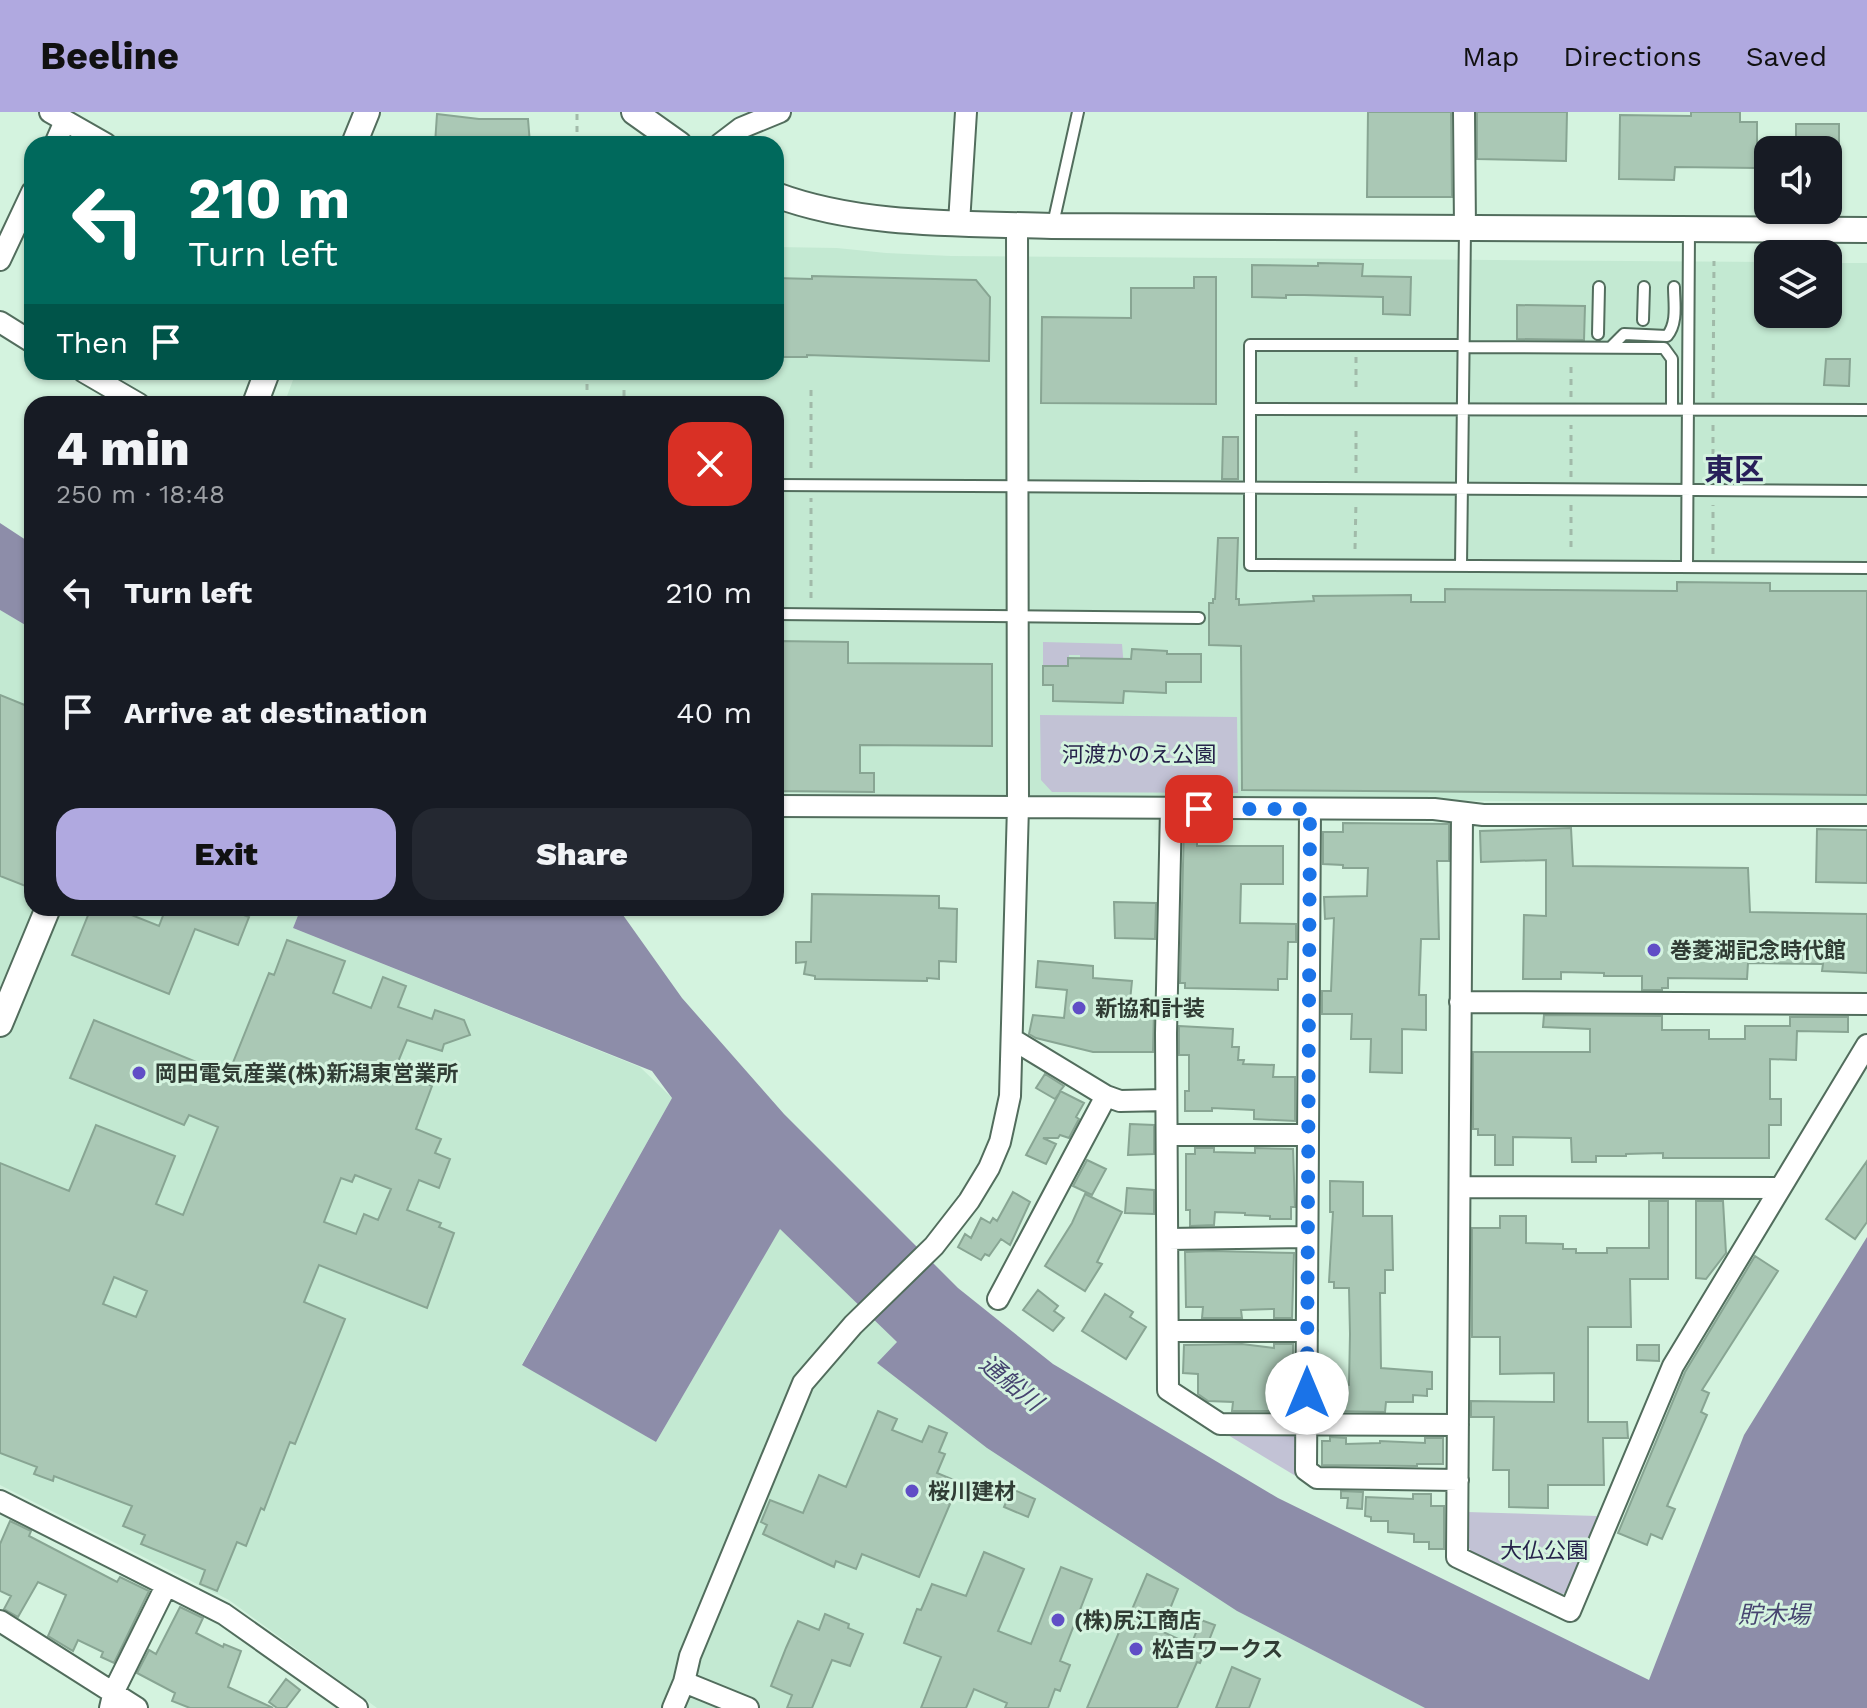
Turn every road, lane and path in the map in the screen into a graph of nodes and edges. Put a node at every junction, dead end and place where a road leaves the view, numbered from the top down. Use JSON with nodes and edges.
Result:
{"nodes":[{"id":1,"x":367,"y":112,"type":"edge"},
{"id":2,"x":577,"y":112,"type":"edge"},
{"id":3,"x":634,"y":112,"type":"edge"},
{"id":4,"x":780,"y":112,"type":"edge"},
{"id":5,"x":966,"y":112,"type":"edge"},
{"id":6,"x":1078,"y":112,"type":"edge"},
{"id":7,"x":1464,"y":112,"type":"edge"},
{"id":8,"x":58,"y":116,"type":"edge"},
{"id":9,"x":734,"y":120,"type":"edge"},
{"id":10,"x":56,"y":136,"type":"edge"},
{"id":11,"x":92,"y":136,"type":"edge"},
{"id":12,"x":357,"y":136,"type":"edge"},
{"id":13,"x":577,"y":136,"type":"edge"},
{"id":14,"x":668,"y":136,"type":"edge"},
{"id":15,"x":784,"y":198,"type":"edge"},
{"id":16,"x":24,"y":209,"type":"edge"},
{"id":17,"x":959,"y":223,"type":"junction"},
{"id":18,"x":1017,"y":225,"type":"junction"},
{"id":19,"x":1052,"y":226,"type":"junction"},
{"id":20,"x":1465,"y":229,"type":"junction"},
{"id":21,"x":1689,"y":230,"type":"junction"},
{"id":22,"x":1867,"y":230,"type":"edge"},
{"id":23,"x":0,"y":260,"type":"edge"},
{"id":24,"x":1599,"y":287,"type":"dead end"},
{"id":25,"x":1644,"y":287,"type":"dead end"},
{"id":26,"x":1674,"y":287,"type":"dead end"},
{"id":27,"x":1643,"y":320,"type":"dead end"},
{"id":28,"x":0,"y":322,"type":"edge"},
{"id":29,"x":1598,"y":334,"type":"dead end"},
{"id":30,"x":24,"y":336,"type":"edge"},
{"id":31,"x":1356,"y":345,"type":"junction"},
{"id":32,"x":1464,"y":346,"type":"junction"},
{"id":33,"x":1611,"y":347,"type":"junction"},
{"id":34,"x":1571,"y":353,"type":"dead end"},
{"id":35,"x":98,"y":380,"type":"edge"},
{"id":36,"x":587,"y":380,"type":"edge"},
{"id":37,"x":587,"y":390,"type":"dead end"},
{"id":38,"x":624,"y":390,"type":"dead end"},
{"id":39,"x":811,"y":390,"type":"dead end"},
{"id":40,"x":125,"y":396,"type":"edge"},
{"id":41,"x":624,"y":396,"type":"edge"},
{"id":42,"x":1250,"y":409,"type":"junction"},
{"id":43,"x":1356,"y":409,"type":"junction"},
{"id":44,"x":1463,"y":409,"type":"junction"},
{"id":45,"x":1571,"y":409,"type":"junction"},
{"id":46,"x":1672,"y":409,"type":"junction"},
{"id":47,"x":1688,"y":409,"type":"junction"},
{"id":48,"x":1867,"y":410,"type":"edge"},
{"id":49,"x":784,"y":485,"type":"edge"},
{"id":50,"x":811,"y":485,"type":"junction"},
{"id":51,"x":1017,"y":486,"type":"junction"},
{"id":52,"x":1250,"y":488,"type":"junction"},
{"id":53,"x":1356,"y":488,"type":"junction"},
{"id":54,"x":1463,"y":489,"type":"junction"},
{"id":55,"x":1570,"y":490,"type":"junction"},
{"id":56,"x":1688,"y":490,"type":"junction"},
{"id":57,"x":1867,"y":491,"type":"edge"},
{"id":58,"x":1355,"y":566,"type":"junction"},
{"id":59,"x":1461,"y":566,"type":"junction"},
{"id":60,"x":1571,"y":567,"type":"junction"},
{"id":61,"x":1687,"y":567,"type":"junction"},
{"id":62,"x":1867,"y":568,"type":"edge"},
{"id":63,"x":784,"y":614,"type":"edge"},
{"id":64,"x":810,"y":615,"type":"junction"},
{"id":65,"x":1018,"y":616,"type":"junction"},
{"id":66,"x":1199,"y":618,"type":"dead end"},
{"id":67,"x":784,"y":806,"type":"edge"},
{"id":68,"x":1018,"y":806,"type":"junction"},
{"id":69,"x":1171,"y":809,"type":"junction"},
{"id":70,"x":1310,"y":809,"type":"junction"},
{"id":71,"x":1462,"y":815,"type":"junction"},
{"id":72,"x":1867,"y":815,"type":"edge"},
{"id":73,"x":45,"y":916,"type":"edge"},
{"id":74,"x":1460,"y":1002,"type":"junction"},
{"id":75,"x":1867,"y":1004,"type":"edge"},
{"id":76,"x":0,"y":1024,"type":"edge"},
{"id":77,"x":1012,"y":1039,"type":"junction"},
{"id":78,"x":1867,"y":1045,"type":"edge"},
{"id":79,"x":1106,"y":1096,"type":"junction"},
{"id":80,"x":1166,"y":1100,"type":"junction"},
{"id":81,"x":1168,"y":1135,"type":"junction"},
{"id":82,"x":1307,"y":1135,"type":"junction"},
{"id":83,"x":1460,"y":1187,"type":"junction"},
{"id":84,"x":1778,"y":1188,"type":"junction"},
{"id":85,"x":1306,"y":1237,"type":"junction"},
{"id":86,"x":1168,"y":1239,"type":"junction"},
{"id":87,"x":998,"y":1299,"type":"dead end"},
{"id":88,"x":1169,"y":1331,"type":"junction"},
{"id":89,"x":1307,"y":1331,"type":"junction"},
{"id":90,"x":1307,"y":1425,"type":"junction"},
{"id":91,"x":1458,"y":1425,"type":"junction"},
{"id":92,"x":1458,"y":1480,"type":"junction"},
{"id":93,"x":0,"y":1501,"type":"edge"},
{"id":94,"x":166,"y":1586,"type":"junction"},
{"id":95,"x":0,"y":1621,"type":"edge"},
{"id":96,"x":684,"y":1682,"type":"junction"},
{"id":97,"x":112,"y":1700,"type":"edge"},
{"id":98,"x":137,"y":1708,"type":"edge"},
{"id":99,"x":357,"y":1708,"type":"edge"},
{"id":100,"x":673,"y":1708,"type":"edge"},
{"id":101,"x":748,"y":1708,"type":"edge"}],
"edges":[{"from":1,"to":12,"type":"street"},
{"from":2,"to":13,"type":"path"},
{"from":3,"to":14,"type":"street"},
{"from":4,"to":9,"type":"street"},
{"from":5,"to":17,"type":"street"},
{"from":6,"to":19,"type":"lane"},
{"from":7,"to":20,"type":"street"},
{"from":8,"to":10,"type":"street"},
{"from":8,"to":11,"type":"street"},
{"from":15,"to":17,"type":"street"},
{"from":16,"to":23,"type":"street"},
{"from":17,"to":18,"type":"street"},
{"from":18,"to":19,"type":"street"},
{"from":18,"to":51,"type":"street"},
{"from":19,"to":20,"type":"street"},
{"from":20,"to":21,"type":"street"},
{"from":20,"to":32,"type":"lane"},
{"from":21,"to":22,"type":"street"},
{"from":21,"to":47,"type":"lane"},
{"from":24,"to":29,"type":"lane"},
{"from":25,"to":27,"type":"lane"},
{"from":26,"to":33,"type":"lane"},
{"from":28,"to":30,"type":"street"},
{"from":31,"to":32,"type":"lane"},
{"from":31,"to":42,"type":"lane"},
{"from":31,"to":43,"type":"path"},
{"from":32,"to":33,"type":"lane"},
{"from":32,"to":44,"type":"lane"},
{"from":33,"to":46,"type":"lane"},
{"from":34,"to":45,"type":"path"},
{"from":35,"to":40,"type":"street"},
{"from":36,"to":37,"type":"path"},
{"from":38,"to":41,"type":"path"},
{"from":39,"to":50,"type":"path"},
{"from":42,"to":43,"type":"lane"},
{"from":42,"to":52,"type":"lane"},
{"from":43,"to":44,"type":"lane"},
{"from":43,"to":53,"type":"path"},
{"from":44,"to":45,"type":"lane"},
{"from":44,"to":54,"type":"lane"},
{"from":45,"to":46,"type":"lane"},
{"from":45,"to":55,"type":"path"},
{"from":46,"to":47,"type":"lane"},
{"from":47,"to":48,"type":"lane"},
{"from":47,"to":56,"type":"lane"},
{"from":49,"to":50,"type":"lane"},
{"from":50,"to":51,"type":"lane"},
{"from":50,"to":64,"type":"path"},
{"from":51,"to":52,"type":"lane"},
{"from":51,"to":65,"type":"street"},
{"from":52,"to":53,"type":"lane"},
{"from":52,"to":58,"type":"lane"},
{"from":53,"to":54,"type":"lane"},
{"from":53,"to":58,"type":"path"},
{"from":54,"to":55,"type":"lane"},
{"from":54,"to":59,"type":"lane"},
{"from":55,"to":56,"type":"lane"},
{"from":55,"to":60,"type":"path"},
{"from":56,"to":57,"type":"lane"},
{"from":56,"to":61,"type":"lane"},
{"from":58,"to":59,"type":"lane"},
{"from":59,"to":60,"type":"lane"},
{"from":60,"to":61,"type":"lane"},
{"from":61,"to":62,"type":"lane"},
{"from":63,"to":64,"type":"lane"},
{"from":64,"to":65,"type":"lane"},
{"from":65,"to":66,"type":"lane"},
{"from":65,"to":68,"type":"street"},
{"from":67,"to":68,"type":"street"},
{"from":68,"to":69,"type":"street"},
{"from":68,"to":77,"type":"street"},
{"from":69,"to":70,"type":"street"},
{"from":69,"to":80,"type":"street"},
{"from":70,"to":71,"type":"street"},
{"from":70,"to":82,"type":"street"},
{"from":71,"to":72,"type":"street"},
{"from":71,"to":74,"type":"street"},
{"from":73,"to":76,"type":"street"},
{"from":74,"to":75,"type":"street"},
{"from":74,"to":83,"type":"street"},
{"from":77,"to":79,"type":"street"},
{"from":77,"to":96,"type":"street"},
{"from":78,"to":84,"type":"street"},
{"from":79,"to":80,"type":"street"},
{"from":79,"to":87,"type":"street"},
{"from":80,"to":81,"type":"street"},
{"from":81,"to":82,"type":"street"},
{"from":81,"to":86,"type":"street"},
{"from":82,"to":85,"type":"street"},
{"from":83,"to":84,"type":"street"},
{"from":83,"to":91,"type":"street"},
{"from":84,"to":92,"type":"street"},
{"from":85,"to":86,"type":"street"},
{"from":85,"to":89,"type":"street"},
{"from":86,"to":88,"type":"street"},
{"from":88,"to":89,"type":"street"},
{"from":88,"to":90,"type":"street"},
{"from":89,"to":90,"type":"street"},
{"from":90,"to":91,"type":"street"},
{"from":90,"to":92,"type":"street"},
{"from":91,"to":92,"type":"street"},
{"from":93,"to":94,"type":"street"},
{"from":94,"to":97,"type":"street"},
{"from":94,"to":99,"type":"street"},
{"from":95,"to":97,"type":"street"},
{"from":96,"to":100,"type":"street"},
{"from":96,"to":101,"type":"street"},
{"from":97,"to":98,"type":"street"}]}
